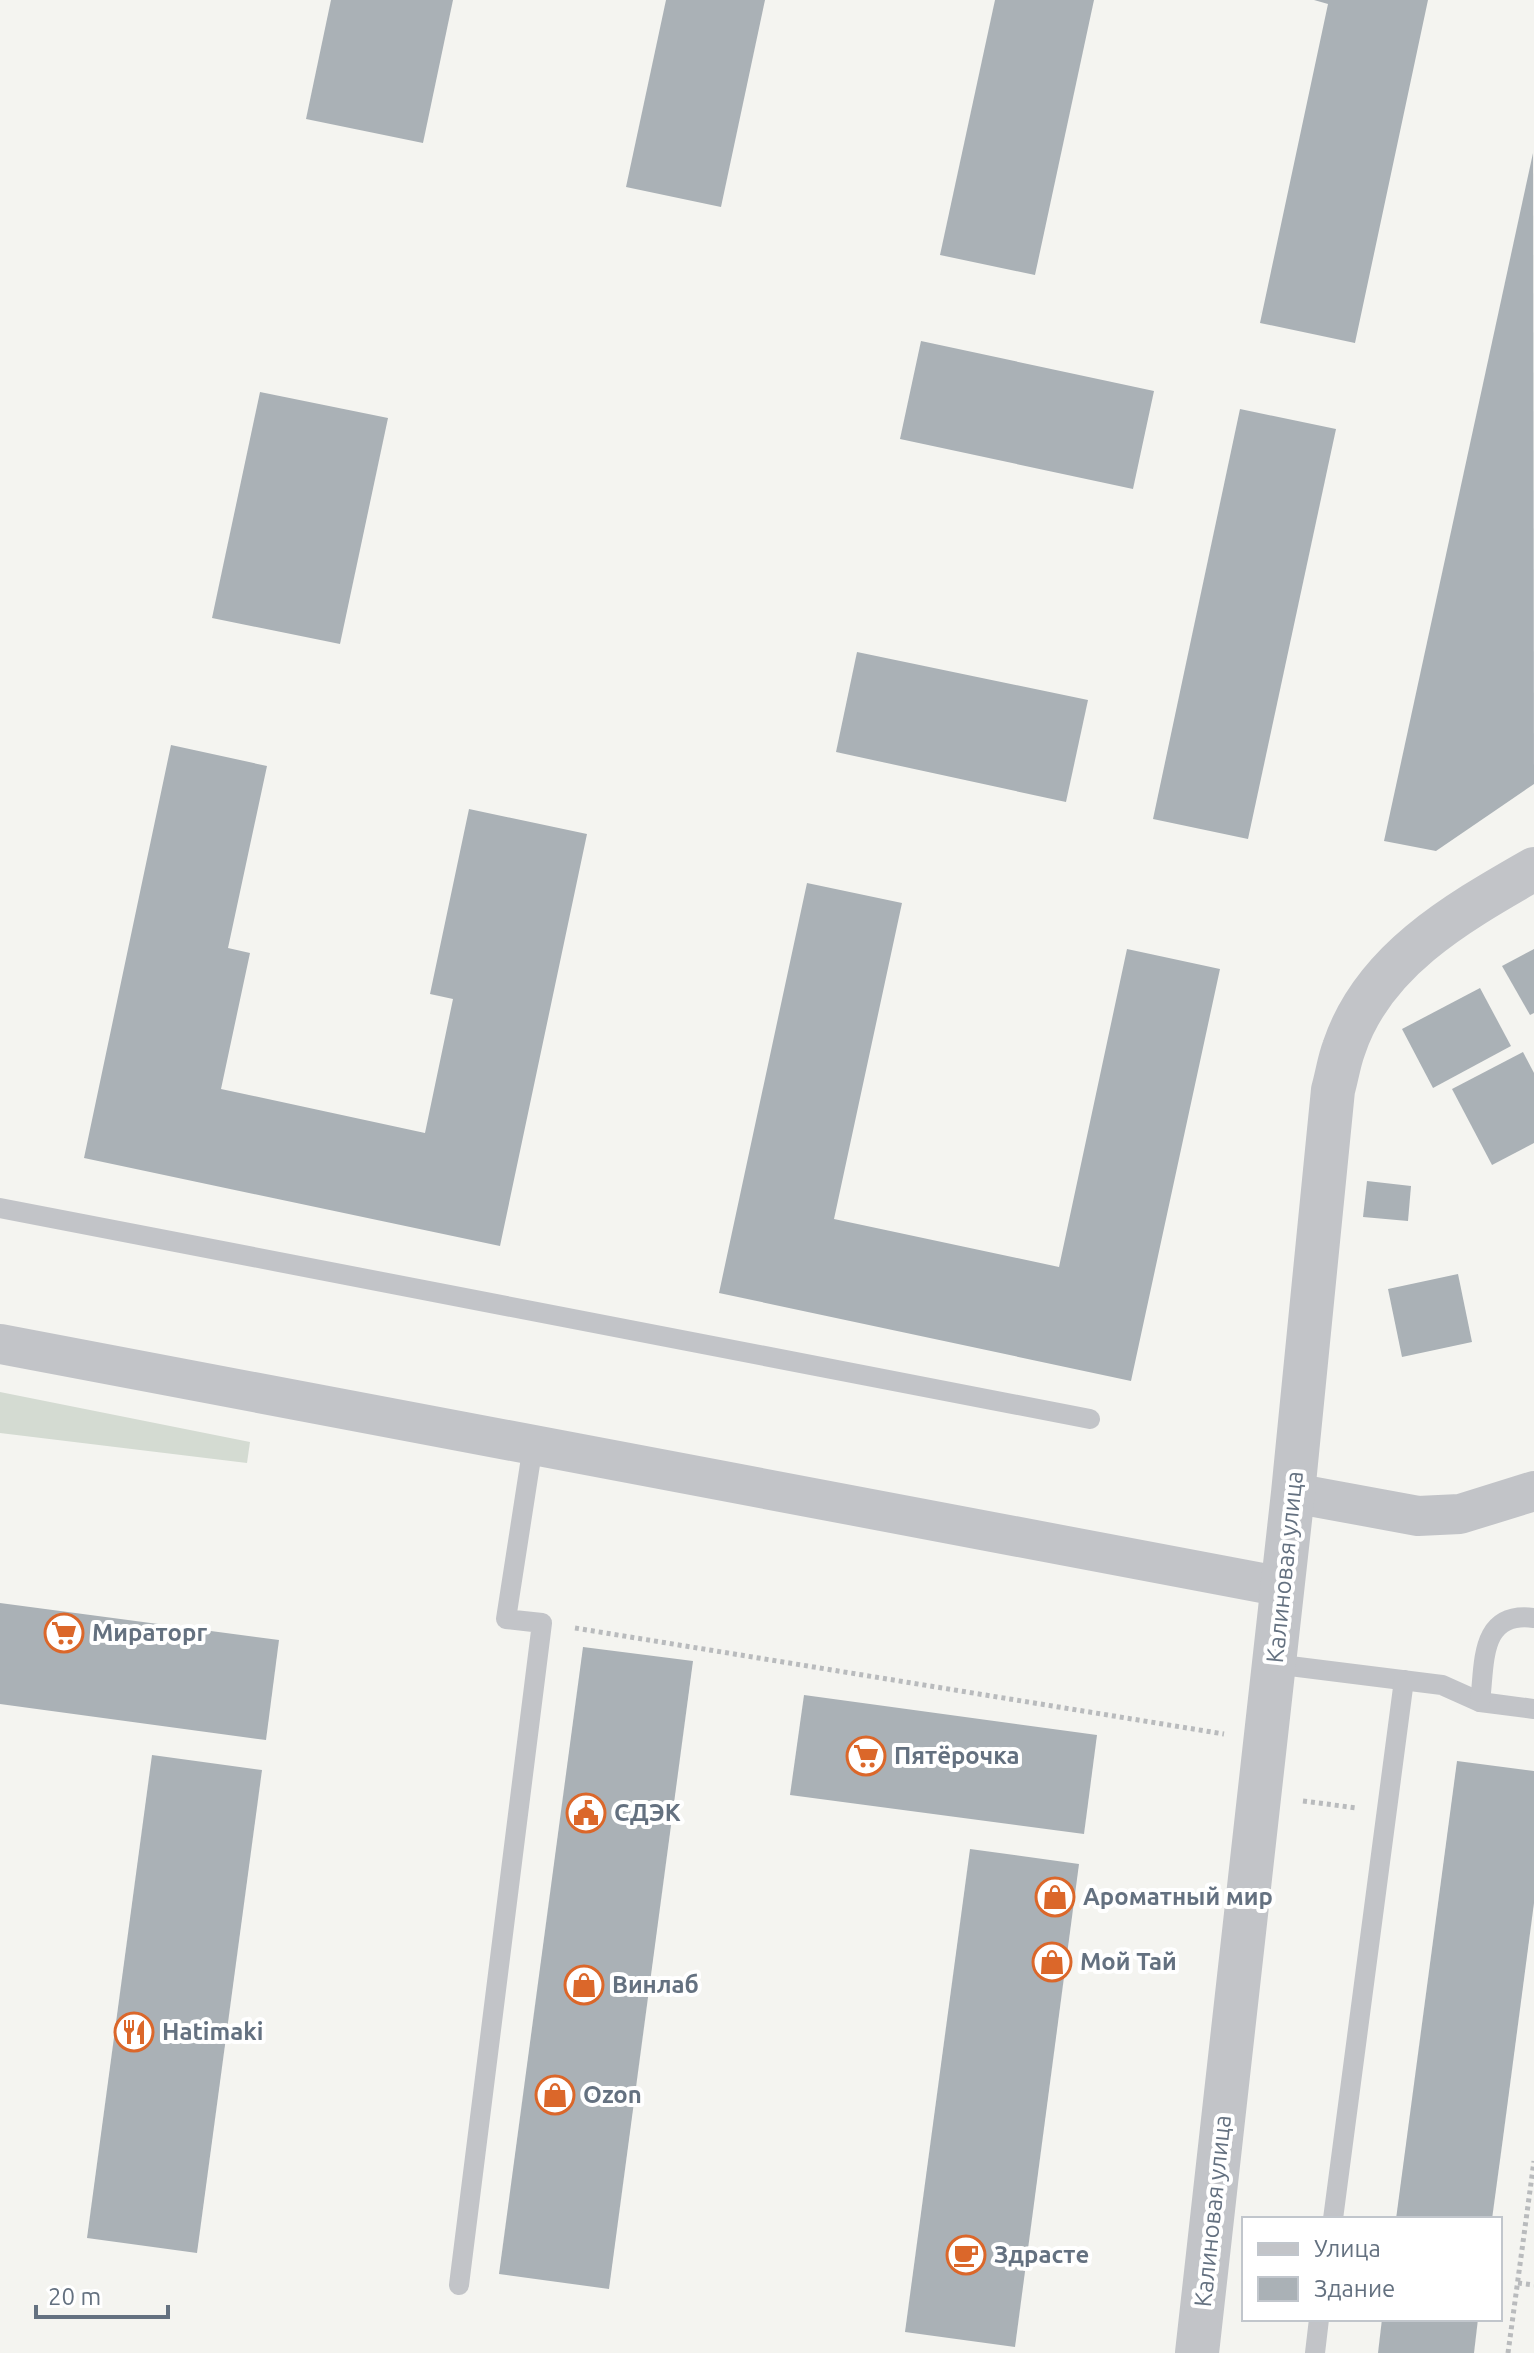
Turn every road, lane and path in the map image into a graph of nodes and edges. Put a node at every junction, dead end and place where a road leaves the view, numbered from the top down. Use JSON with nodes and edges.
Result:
{"nodes":[{"id":1,"x":1534,"y":869,"type":"edge"},
{"id":2,"x":0,"y":1208,"type":"edge"},
{"id":3,"x":0,"y":1344,"type":"edge"},
{"id":4,"x":1090,"y":1419,"type":"dead end"},
{"id":5,"x":533,"y":1445,"type":"junction"},
{"id":6,"x":1534,"y":1491,"type":"edge"},
{"id":7,"x":1293,"y":1493,"type":"junction"},
{"id":8,"x":1283,"y":1587,"type":"junction"},
{"id":9,"x":1534,"y":1618,"type":"edge"},
{"id":10,"x":542,"y":1623,"type":"junction"},
{"id":11,"x":1274,"y":1664,"type":"junction"},
{"id":12,"x":1404,"y":1680,"type":"junction"},
{"id":13,"x":1480,"y":1702,"type":"junction"},
{"id":14,"x":1534,"y":1709,"type":"edge"},
{"id":15,"x":1235,"y":1736,"type":"dead end"},
{"id":16,"x":1290,"y":1799,"type":"dead end"},
{"id":17,"x":1386,"y":1812,"type":"junction"},
{"id":18,"x":1534,"y":2161,"type":"edge"},
{"id":19,"x":1333,"y":2217,"type":"edge"},
{"id":20,"x":1518,"y":2283,"type":"junction"},
{"id":21,"x":459,"y":2285,"type":"dead end"},
{"id":22,"x":1534,"y":2285,"type":"edge"},
{"id":23,"x":1319,"y":2321,"type":"edge"},
{"id":24,"x":1197,"y":2353,"type":"edge"},
{"id":25,"x":1315,"y":2353,"type":"edge"},
{"id":26,"x":1508,"y":2353,"type":"edge"}],
"edges":[{"from":1,"to":7,"type":"street","name":"Калиновая улица"},
{"from":2,"to":4,"type":"lane"},
{"from":3,"to":5,"type":"street"},
{"from":5,"to":8,"type":"street"},
{"from":5,"to":10,"type":"lane"},
{"from":6,"to":7,"type":"street"},
{"from":7,"to":8,"type":"street","name":"Калиновая улица"},
{"from":8,"to":11,"type":"street","name":"Калиновая улица"},
{"from":9,"to":13,"type":"lane"},
{"from":10,"to":15,"type":"path"},
{"from":10,"to":21,"type":"lane"},
{"from":11,"to":12,"type":"lane"},
{"from":11,"to":24,"type":"street","name":"Калиновая улица"},
{"from":12,"to":13,"type":"lane"},
{"from":12,"to":17,"type":"lane"},
{"from":13,"to":14,"type":"lane"},
{"from":16,"to":17,"type":"path"},
{"from":17,"to":19,"type":"lane"},
{"from":18,"to":20,"type":"path"},
{"from":20,"to":22,"type":"path"},
{"from":20,"to":26,"type":"path"},
{"from":23,"to":25,"type":"lane"}]}
